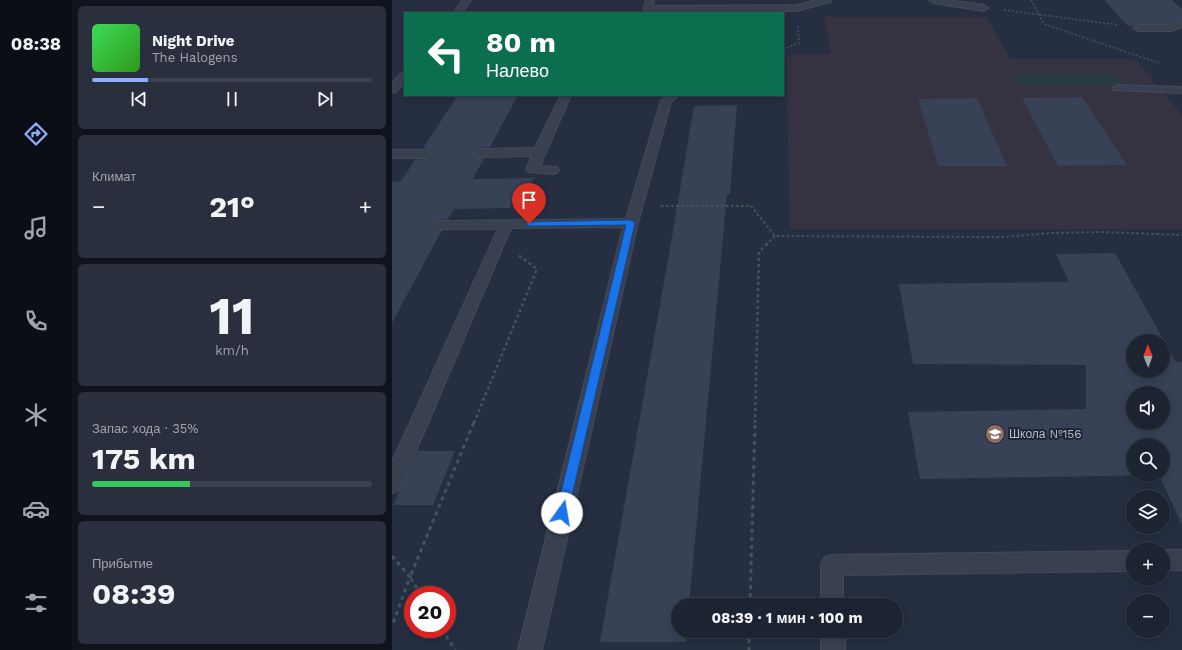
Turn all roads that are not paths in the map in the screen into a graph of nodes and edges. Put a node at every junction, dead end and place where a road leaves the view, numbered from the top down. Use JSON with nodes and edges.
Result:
{"nodes":[{"id":1,"x":467,"y":0,"type":"edge"},
{"id":2,"x":650,"y":0,"type":"edge"},
{"id":3,"x":827,"y":0,"type":"edge"},
{"id":4,"x":934,"y":0,"type":"edge"},
{"id":5,"x":984,"y":8,"type":"road end"},
{"id":6,"x":647,"y":11,"type":"edge"},
{"id":7,"x":457,"y":12,"type":"edge"},
{"id":8,"x":1182,"y":24,"type":"edge"},
{"id":9,"x":1138,"y":28,"type":"road end"},
{"id":10,"x":404,"y":76,"type":"edge"},
{"id":11,"x":1117,"y":88,"type":"dead end"},
{"id":12,"x":392,"y":90,"type":"edge"},
{"id":13,"x":1182,"y":90,"type":"edge"},
{"id":14,"x":566,"y":96,"type":"edge"},
{"id":15,"x":672,"y":96,"type":"edge"},
{"id":16,"x":540,"y":152,"type":"junction"},
{"id":17,"x":479,"y":153,"type":"dead end"},
{"id":18,"x":392,"y":154,"type":"edge"},
{"id":19,"x":426,"y":154,"type":"dead end"},
{"id":20,"x":553,"y":170,"type":"road end"},
{"id":21,"x":631,"y":223,"type":"junction"},
{"id":22,"x":438,"y":225,"type":"dead end"},
{"id":23,"x":506,"y":225,"type":"junction"},
{"id":24,"x":392,"y":484,"type":"edge"},
{"id":25,"x":1126,"y":560,"type":"edge"},
{"id":26,"x":1170,"y":560,"type":"edge"},
{"id":27,"x":1182,"y":560,"type":"edge"},
{"id":28,"x":832,"y":598,"type":"edge"},
{"id":29,"x":833,"y":638,"type":"edge"},
{"id":30,"x":530,"y":650,"type":"edge"},
{"id":31,"x":833,"y":650,"type":"edge"}],
"edges":[{"from":1,"to":7,"type":"lane"},
{"from":2,"to":6,"type":"lane"},
{"from":3,"to":6,"type":"lane"},
{"from":4,"to":5,"type":"lane"},
{"from":8,"to":9,"type":"lane"},
{"from":10,"to":12,"type":"lane"},
{"from":11,"to":13,"type":"lane"},
{"from":14,"to":16,"type":"lane"},
{"from":15,"to":21,"type":"lane"},
{"from":16,"to":17,"type":"lane"},
{"from":16,"to":20,"type":"lane"},
{"from":18,"to":19,"type":"lane"},
{"from":21,"to":23,"type":"lane"},
{"from":21,"to":30,"type":"lane"},
{"from":22,"to":23,"type":"lane"},
{"from":23,"to":24,"type":"lane"},
{"from":25,"to":28,"type":"lane"},
{"from":26,"to":27,"type":"lane"},
{"from":29,"to":31,"type":"lane"}]}
